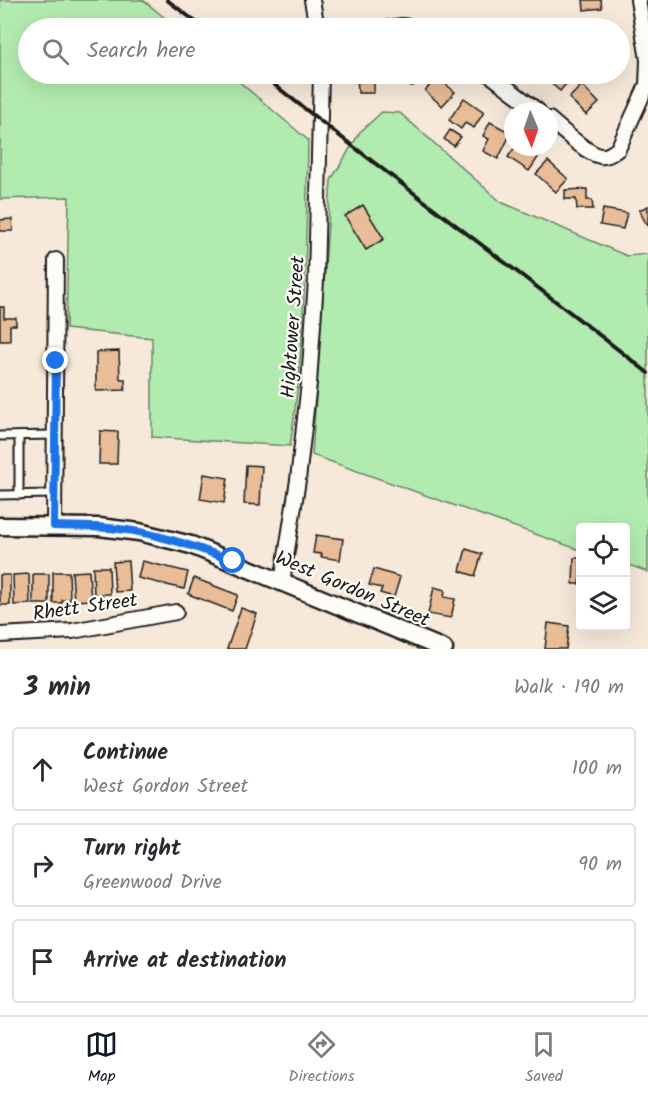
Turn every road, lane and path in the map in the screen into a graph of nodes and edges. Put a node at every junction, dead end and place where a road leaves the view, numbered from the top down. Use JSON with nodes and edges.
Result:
{"nodes":[{"id":1,"x":312,"y":0,"type":"edge"},
{"id":2,"x":638,"y":0,"type":"edge"},
{"id":3,"x":315,"y":18,"type":"edge"},
{"id":4,"x":321,"y":84,"type":"edge"},
{"id":5,"x":502,"y":84,"type":"edge"},
{"id":6,"x":526,"y":102,"type":"edge"},
{"id":7,"x":558,"y":126,"type":"edge"},
{"id":8,"x":56,"y":260,"type":"dead end"},
{"id":9,"x":54,"y":435,"type":"junction"},
{"id":10,"x":0,"y":436,"type":"edge"},
{"id":11,"x":19,"y":436,"type":"junction"},
{"id":12,"x":53,"y":494,"type":"junction"},
{"id":13,"x":0,"y":495,"type":"edge"},
{"id":14,"x":19,"y":495,"type":"junction"},
{"id":15,"x":0,"y":526,"type":"edge"},
{"id":16,"x":54,"y":526,"type":"junction"},
{"id":17,"x":282,"y":582,"type":"junction"},
{"id":18,"x":176,"y":612,"type":"dead end"},
{"id":19,"x":0,"y":635,"type":"edge"},
{"id":20,"x":444,"y":649,"type":"edge"}],
"edges":[{"from":1,"to":3,"type":"street"},
{"from":2,"to":7,"type":"street"},
{"from":4,"to":17,"type":"street","name":"Hightower Street"},
{"from":5,"to":6,"type":"street"},
{"from":8,"to":9,"type":"street"},
{"from":9,"to":11,"type":"lane"},
{"from":9,"to":12,"type":"street"},
{"from":10,"to":11,"type":"lane"},
{"from":11,"to":14,"type":"lane"},
{"from":12,"to":14,"type":"lane"},
{"from":12,"to":16,"type":"street"},
{"from":13,"to":14,"type":"lane"},
{"from":15,"to":16,"type":"street","name":"West Gordon Street"},
{"from":16,"to":17,"type":"street","name":"West Gordon Street"},
{"from":17,"to":20,"type":"street","name":"West Gordon Street"},
{"from":18,"to":19,"type":"street","name":"Rhett Street"}]}
